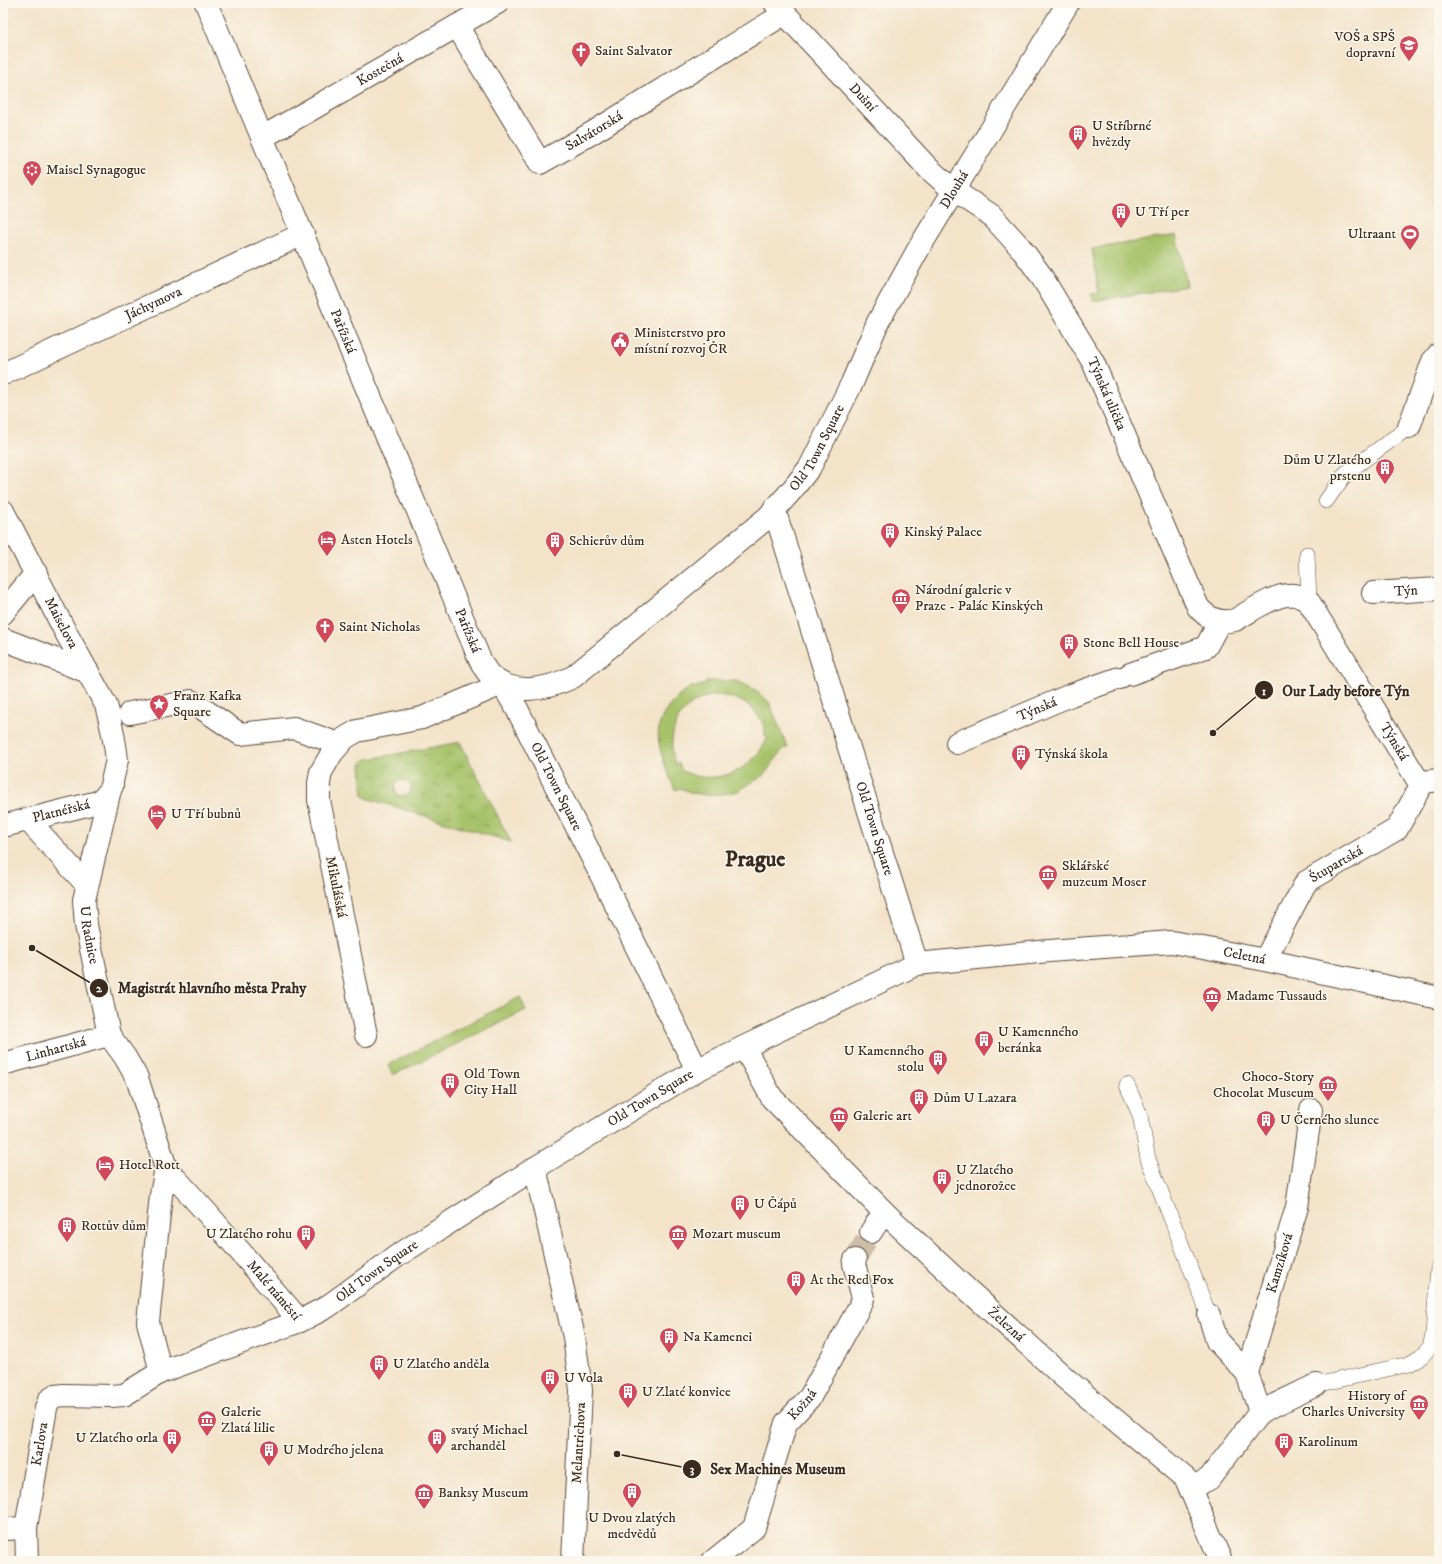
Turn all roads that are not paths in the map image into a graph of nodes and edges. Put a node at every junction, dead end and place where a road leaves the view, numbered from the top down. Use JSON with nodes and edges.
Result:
{"nodes":[{"id":1,"x":206,"y":3,"type":"edge"},
{"id":2,"x":497,"y":3,"type":"edge"},
{"id":3,"x":1068,"y":3,"type":"edge"},
{"id":4,"x":779,"y":8,"type":"edge"},
{"id":5,"x":457,"y":26,"type":"junction"},
{"id":6,"x":263,"y":137,"type":"junction"},
{"id":7,"x":954,"y":190,"type":"junction"},
{"id":8,"x":303,"y":234,"type":"junction"},
{"id":9,"x":1439,"y":354,"type":"edge"},
{"id":10,"x":3,"y":374,"type":"edge"},
{"id":11,"x":852,"y":383,"type":"joint"},
{"id":12,"x":1409,"y":427,"type":"joint"},
{"id":13,"x":1326,"y":501,"type":"dead end"},
{"id":14,"x":774,"y":509,"type":"junction"},
{"id":15,"x":3,"y":511,"type":"edge"},
{"id":16,"x":1307,"y":554,"type":"dead end"},
{"id":17,"x":36,"y":573,"type":"junction"},
{"id":18,"x":1439,"y":590,"type":"edge"},
{"id":19,"x":1373,"y":593,"type":"dead end"},
{"id":20,"x":1309,"y":602,"type":"junction"},
{"id":21,"x":3,"y":613,"type":"edge"},
{"id":22,"x":1220,"y":621,"type":"junction"},
{"id":23,"x":3,"y":639,"type":"edge"},
{"id":24,"x":480,"y":660,"type":"joint"},
{"id":25,"x":88,"y":672,"type":"junction"},
{"id":26,"x":502,"y":684,"type":"junction"},
{"id":27,"x":130,"y":713,"type":"dead end"},
{"id":28,"x":957,"y":743,"type":"dead end"},
{"id":29,"x":339,"y":744,"type":"junction"},
{"id":30,"x":1431,"y":781,"type":"edge"},
{"id":31,"x":112,"y":786,"type":"junction"},
{"id":32,"x":27,"y":819,"type":"junction"},
{"id":33,"x":3,"y":826,"type":"edge"},
{"id":34,"x":87,"y":885,"type":"junction"},
{"id":35,"x":1265,"y":960,"type":"junction"},
{"id":36,"x":916,"y":964,"type":"junction"},
{"id":37,"x":1439,"y":998,"type":"edge"},
{"id":38,"x":109,"y":1035,"type":"junction"},
{"id":39,"x":366,"y":1035,"type":"dead end"},
{"id":40,"x":744,"y":1047,"type":"junction"},
{"id":41,"x":3,"y":1064,"type":"edge"},
{"id":42,"x":698,"y":1070,"type":"junction"},
{"id":43,"x":137,"y":1078,"type":"joint"},
{"id":44,"x":1127,"y":1085,"type":"dead end"},
{"id":45,"x":1311,"y":1110,"type":"dead end"},
{"id":46,"x":166,"y":1168,"type":"junction"},
{"id":47,"x":535,"y":1168,"type":"junction"},
{"id":48,"x":884,"y":1212,"type":"junction"},
{"id":49,"x":871,"y":1232,"type":"tunnel mouth"},
{"id":50,"x":856,"y":1260,"type":"tunnel mouth"},
{"id":51,"x":1438,"y":1268,"type":"edge"},
{"id":52,"x":1209,"y":1315,"type":"joint"},
{"id":53,"x":300,"y":1321,"type":"junction"},
{"id":54,"x":161,"y":1372,"type":"junction"},
{"id":55,"x":1247,"y":1373,"type":"junction"},
{"id":56,"x":1316,"y":1385,"type":"joint"},
{"id":57,"x":111,"y":1396,"type":"joint"},
{"id":58,"x":1260,"y":1412,"type":"junction"},
{"id":59,"x":1190,"y":1488,"type":"junction"},
{"id":60,"x":26,"y":1528,"type":"junction"},
{"id":61,"x":3,"y":1529,"type":"edge"},
{"id":62,"x":27,"y":1561,"type":"edge"},
{"id":63,"x":573,"y":1561,"type":"edge"},
{"id":64,"x":713,"y":1561,"type":"edge"},
{"id":65,"x":1221,"y":1561,"type":"edge"}],
"edges":[{"from":1,"to":6,"type":"street","name":"Pařížská"},
{"from":2,"to":5,"type":"street","name":"Kostečná"},
{"from":3,"to":7,"type":"street","name":"Dlouhá"},
{"from":4,"to":5,"type":"street","name":"Salvátorská"},
{"from":4,"to":7,"type":"street","name":"Dušní"},
{"from":5,"to":6,"type":"street","name":"Kostečná"},
{"from":6,"to":8,"type":"street","name":"Pařížská"},
{"from":7,"to":11,"type":"street","name":"Dlouhá"},
{"from":7,"to":22,"type":"street","name":"Týnská ulička"},
{"from":8,"to":10,"type":"street","name":"Jáchymova"},
{"from":8,"to":24,"type":"street","name":"Pařížská"},
{"from":9,"to":12,"type":"street"},
{"from":11,"to":14,"type":"street","name":"Old Town Square"},
{"from":12,"to":13,"type":"lane"},
{"from":14,"to":26,"type":"street","name":"Old Town Square"},
{"from":14,"to":36,"type":"street","name":"Old Town Square"},
{"from":15,"to":17,"type":"street","name":"Maiselova"},
{"from":16,"to":20,"type":"lane","name":"Týnská"},
{"from":17,"to":21,"type":"street"},
{"from":17,"to":25,"type":"street","name":"Maiselova"},
{"from":18,"to":19,"type":"street","name":"Týn"},
{"from":20,"to":22,"type":"street"},
{"from":20,"to":30,"type":"street","name":"Týnská"},
{"from":22,"to":28,"type":"street","name":"Týnská"},
{"from":23,"to":25,"type":"street"},
{"from":24,"to":26,"type":"street","name":"Old Town Square"},
{"from":25,"to":31,"type":"street","name":"Maiselova"},
{"from":26,"to":29,"type":"street"},
{"from":26,"to":42,"type":"street","name":"Old Town Square"},
{"from":27,"to":29,"type":"street"},
{"from":29,"to":39,"type":"street","name":"Mikulášská"},
{"from":30,"to":35,"type":"street","name":"Štupartská"},
{"from":31,"to":32,"type":"street","name":"Platnéřská"},
{"from":31,"to":34,"type":"street","name":"U Radnice"},
{"from":32,"to":33,"type":"street","name":"Platnéřská"},
{"from":32,"to":34,"type":"street"},
{"from":34,"to":38,"type":"street","name":"U Radnice"},
{"from":35,"to":36,"type":"street","name":"Celetná"},
{"from":35,"to":37,"type":"street","name":"Celetná"},
{"from":36,"to":40,"type":"street"},
{"from":38,"to":41,"type":"street","name":"Linhartská"},
{"from":38,"to":43,"type":"street","name":"U Radnice"},
{"from":40,"to":42,"type":"street"},
{"from":40,"to":48,"type":"street","name":"Železná"},
{"from":42,"to":47,"type":"street","name":"Old Town Square"},
{"from":43,"to":46,"type":"street","name":"Malé náměstí"},
{"from":44,"to":52,"type":"lane"},
{"from":45,"to":55,"type":"street","name":"Kamzíková"},
{"from":46,"to":53,"type":"street","name":"Malé náměstí"},
{"from":46,"to":54,"type":"street","name":"Malé náměstí"},
{"from":47,"to":53,"type":"street","name":"Old Town Square"},
{"from":47,"to":63,"type":"street","name":"Melantrichova"},
{"from":48,"to":49,"type":"street"},
{"from":48,"to":59,"type":"street","name":"Železná"},
{"from":50,"to":64,"type":"street","name":"Kožná"},
{"from":51,"to":56,"type":"lane"},
{"from":52,"to":55,"type":"street"},
{"from":53,"to":54,"type":"street","name":"Malé náměstí"},
{"from":54,"to":57,"type":"street","name":"Malé náměstí"},
{"from":55,"to":58,"type":"street"},
{"from":56,"to":58,"type":"street"},
{"from":57,"to":60,"type":"street","name":"Karlova"},
{"from":58,"to":59,"type":"street"},
{"from":59,"to":65,"type":"street","name":"Železná"},
{"from":60,"to":61,"type":"street"},
{"from":60,"to":62,"type":"street"}]}
